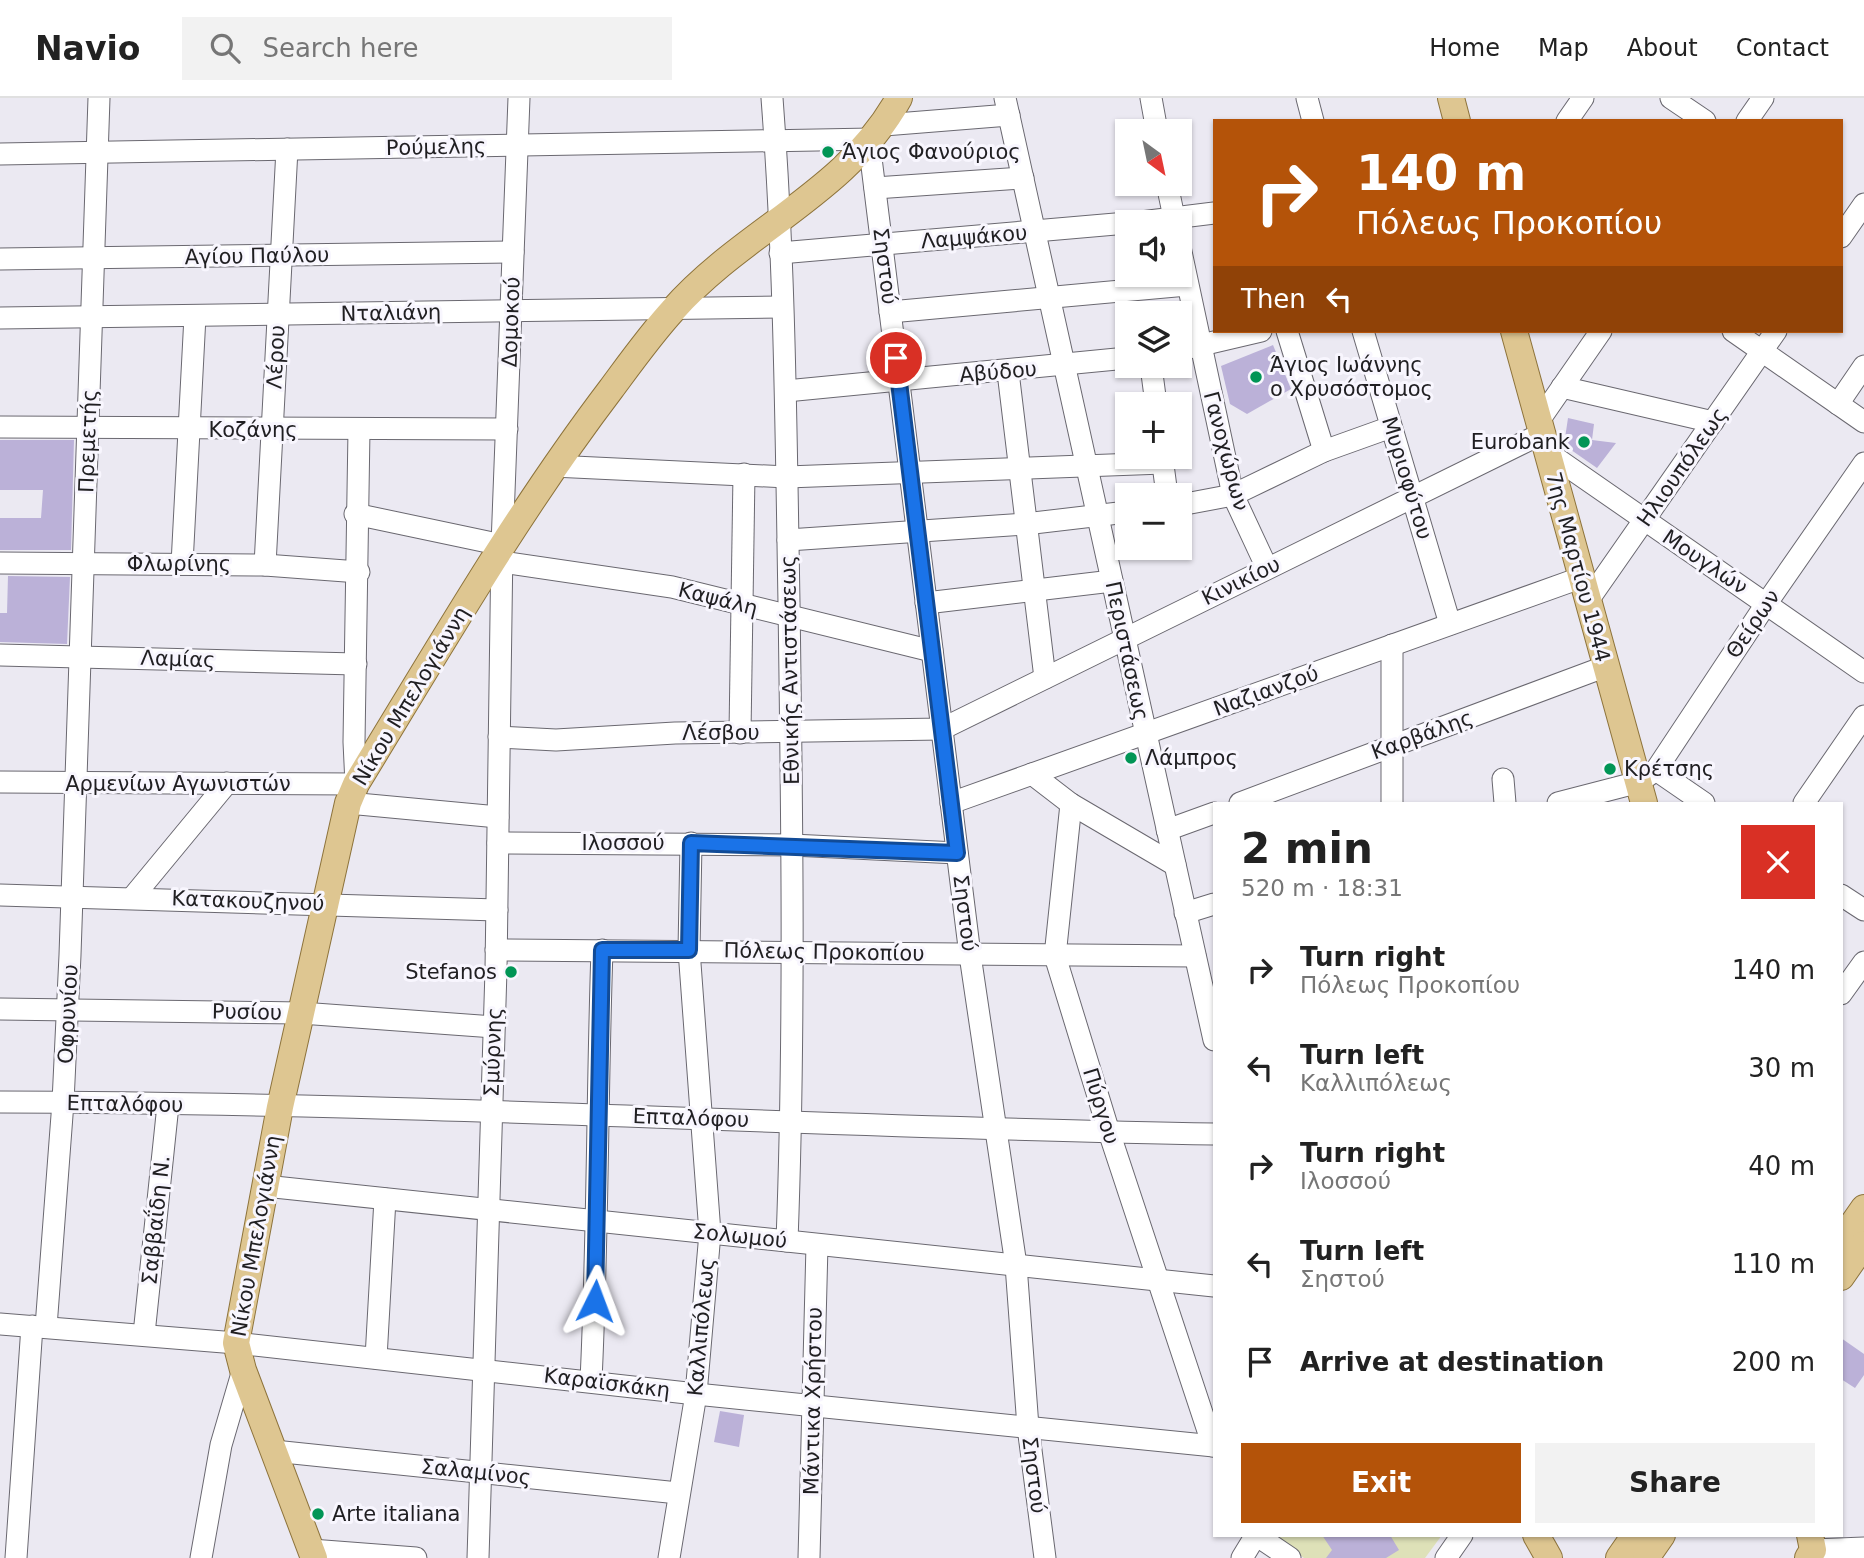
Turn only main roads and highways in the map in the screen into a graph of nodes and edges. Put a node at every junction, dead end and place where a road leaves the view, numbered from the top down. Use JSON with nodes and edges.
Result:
{"nodes":[{"id":1,"x":899,"y":98,"type":"edge"},
{"id":2,"x":1451,"y":98,"type":"edge"},
{"id":3,"x":1456,"y":119,"type":"edge"},
{"id":4,"x":1515,"y":333,"type":"edge"},
{"id":5,"x":1646,"y":785,"type":"edge"},
{"id":6,"x":1864,"y":1208,"type":"edge"},
{"id":7,"x":1857,"y":1247,"type":"edge"},
{"id":8,"x":1843,"y":1273,"type":"edge"},
{"id":9,"x":1537,"y":1537,"type":"edge"},
{"id":10,"x":1634,"y":1537,"type":"edge"},
{"id":11,"x":1661,"y":1537,"type":"edge"},
{"id":12,"x":312,"y":1554,"type":"edge"},
{"id":13,"x":1549,"y":1558,"type":"edge"},
{"id":14,"x":1619,"y":1558,"type":"edge"},
{"id":15,"x":1646,"y":1558,"type":"edge"}],
"edges":[{"from":1,"to":12,"type":"main road","name":"Νίκου Μπελογιάννη"},
{"from":2,"to":3,"type":"main road"},
{"from":4,"to":5,"type":"main road","name":"7ης Μαρτίου 1944"},
{"from":6,"to":7,"type":"main road"},
{"from":7,"to":8,"type":"main road"},
{"from":9,"to":13,"type":"main road"},
{"from":10,"to":14,"type":"main road"},
{"from":11,"to":15,"type":"main road"}]}
